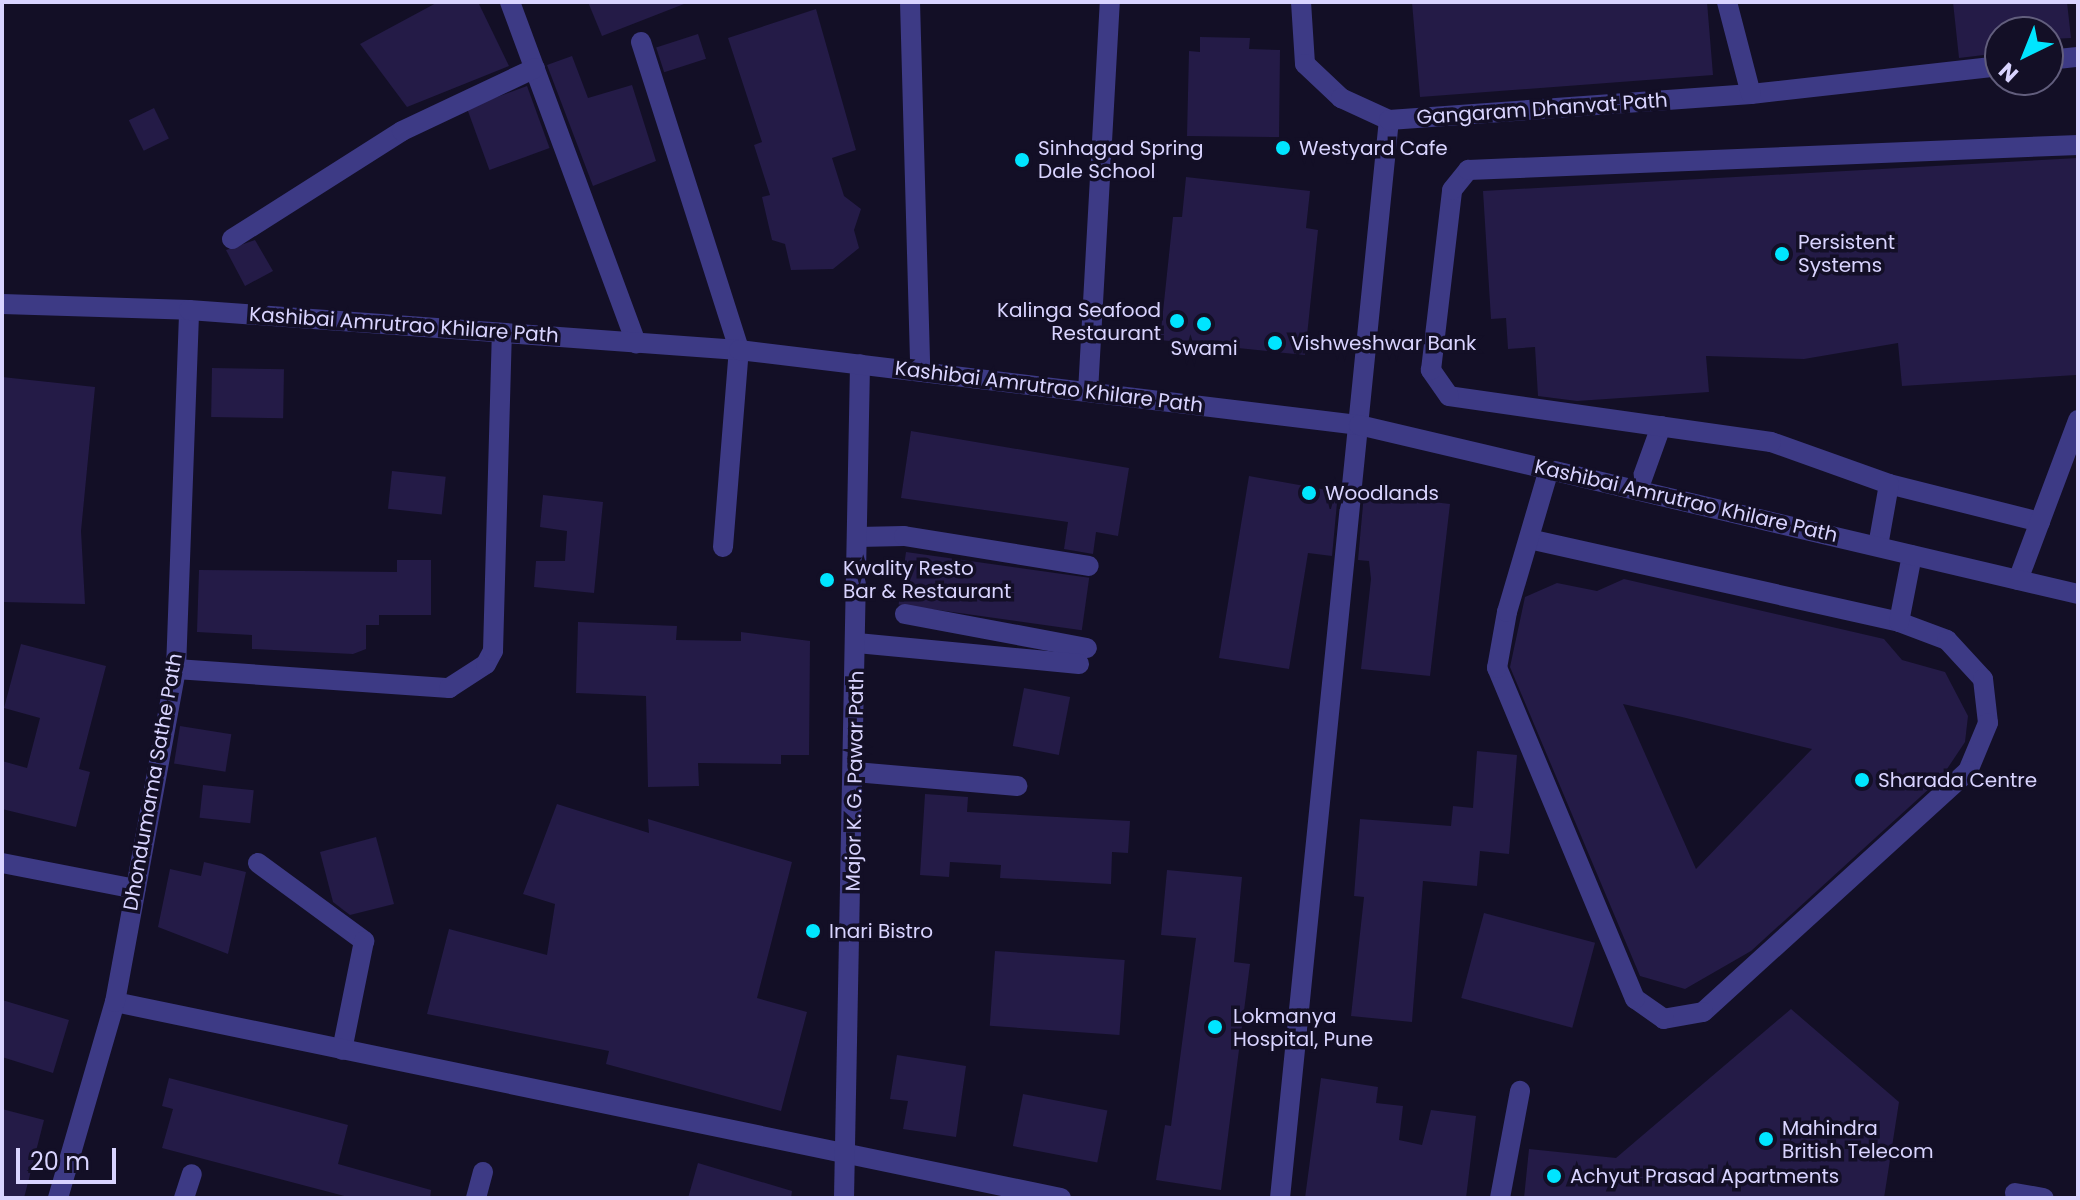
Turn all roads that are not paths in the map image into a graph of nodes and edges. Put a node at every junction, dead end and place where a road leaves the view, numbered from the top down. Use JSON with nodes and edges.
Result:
{"nodes":[{"id":1,"x":510,"y":2,"type":"edge"},
{"id":2,"x":910,"y":2,"type":"edge"},
{"id":3,"x":1110,"y":2,"type":"edge"},
{"id":4,"x":1301,"y":2,"type":"edge"},
{"id":5,"x":1727,"y":2,"type":"edge"},
{"id":6,"x":641,"y":42,"type":"dead end"},
{"id":7,"x":535,"y":68,"type":"junction"},
{"id":8,"x":1984,"y":68,"type":"edge"},
{"id":9,"x":1751,"y":94,"type":"junction"},
{"id":10,"x":1389,"y":120,"type":"junction"},
{"id":11,"x":2078,"y":145,"type":"edge"},
{"id":12,"x":232,"y":239,"type":"dead end"},
{"id":13,"x":2,"y":304,"type":"edge"},
{"id":14,"x":189,"y":310,"type":"junction"},
{"id":15,"x":502,"y":333,"type":"junction"},
{"id":16,"x":636,"y":343,"type":"junction"},
{"id":17,"x":739,"y":350,"type":"junction"},
{"id":18,"x":860,"y":364,"type":"junction"},
{"id":19,"x":920,"y":371,"type":"junction"},
{"id":20,"x":1088,"y":392,"type":"junction"},
{"id":21,"x":2078,"y":420,"type":"edge"},
{"id":22,"x":1359,"y":425,"type":"junction"},
{"id":23,"x":1661,"y":426,"type":"junction"},
{"id":24,"x":1549,"y":469,"type":"junction"},
{"id":25,"x":1889,"y":484,"type":"junction"},
{"id":26,"x":1638,"y":490,"type":"junction"},
{"id":27,"x":2040,"y":522,"type":"junction"},
{"id":28,"x":858,"y":537,"type":"junction"},
{"id":29,"x":1529,"y":539,"type":"junction"},
{"id":30,"x":1878,"y":546,"type":"junction"},
{"id":31,"x":723,"y":547,"type":"dead end"},
{"id":32,"x":1912,"y":555,"type":"junction"},
{"id":33,"x":1089,"y":566,"type":"dead end"},
{"id":34,"x":2018,"y":580,"type":"junction"},
{"id":35,"x":2078,"y":594,"type":"edge"},
{"id":36,"x":905,"y":614,"type":"dead end"},
{"id":37,"x":944,"y":621,"type":"junction"},
{"id":38,"x":1899,"y":622,"type":"junction"},
{"id":39,"x":1040,"y":639,"type":"junction"},
{"id":40,"x":857,"y":643,"type":"junction"},
{"id":41,"x":939,"y":651,"type":"junction"},
{"id":42,"x":1035,"y":660,"type":"junction"},
{"id":43,"x":176,"y":669,"type":"junction"},
{"id":44,"x":855,"y":772,"type":"junction"},
{"id":45,"x":1017,"y":786,"type":"dead end"},
{"id":46,"x":2,"y":863,"type":"edge"},
{"id":47,"x":258,"y":863,"type":"dead end"},
{"id":48,"x":136,"y":889,"type":"junction"},
{"id":49,"x":115,"y":1002,"type":"junction"},
{"id":50,"x":342,"y":1050,"type":"junction"},
{"id":51,"x":1520,"y":1091,"type":"dead end"},
{"id":52,"x":849,"y":1157,"type":"junction"},
{"id":53,"x":483,"y":1172,"type":"dead end"},
{"id":54,"x":192,"y":1174,"type":"dead end"},
{"id":55,"x":2015,"y":1193,"type":"dead end"},
{"id":56,"x":58,"y":1198,"type":"edge"},
{"id":57,"x":184,"y":1198,"type":"edge"},
{"id":58,"x":476,"y":1198,"type":"edge"},
{"id":59,"x":844,"y":1198,"type":"edge"},
{"id":60,"x":1061,"y":1198,"type":"edge"},
{"id":61,"x":1280,"y":1198,"type":"edge"},
{"id":62,"x":1500,"y":1198,"type":"edge"},
{"id":63,"x":2044,"y":1198,"type":"edge"}],
"edges":[{"from":1,"to":7,"type":"street"},
{"from":2,"to":19,"type":"street"},
{"from":3,"to":20,"type":"street"},
{"from":4,"to":10,"type":"street"},
{"from":5,"to":9,"type":"street"},
{"from":6,"to":17,"type":"street"},
{"from":7,"to":12,"type":"street"},
{"from":7,"to":16,"type":"street"},
{"from":8,"to":9,"type":"street","name":"Gangaram Dhanvat Path"},
{"from":9,"to":10,"type":"street","name":"Gangaram Dhanvat Path"},
{"from":10,"to":22,"type":"street","name":"Gangaram Dhanvat Path"},
{"from":11,"to":23,"type":"street"},
{"from":13,"to":14,"type":"street","name":"Kashibai Amrutrao Khilare Path"},
{"from":14,"to":15,"type":"street","name":"Kashibai Amrutrao Khilare Path"},
{"from":14,"to":43,"type":"street","name":"Dhondumama Sathe Path"},
{"from":15,"to":16,"type":"street","name":"Kashibai Amrutrao Khilare Path"},
{"from":15,"to":43,"type":"street"},
{"from":16,"to":17,"type":"street","name":"Kashibai Amrutrao Khilare Path"},
{"from":17,"to":18,"type":"street","name":"Kashibai Amrutrao Khilare Path"},
{"from":17,"to":31,"type":"street"},
{"from":18,"to":19,"type":"street","name":"Kashibai Amrutrao Khilare Path"},
{"from":18,"to":28,"type":"street","name":"Major K. G. Pawar Path"},
{"from":19,"to":20,"type":"street","name":"Kashibai Amrutrao Khilare Path"},
{"from":20,"to":22,"type":"street","name":"Kashibai Amrutrao Khilare Path"},
{"from":21,"to":27,"type":"street"},
{"from":22,"to":24,"type":"street","name":"Kashibai Amrutrao Khilare Path"},
{"from":22,"to":61,"type":"street","name":"Gangaram Dhanvat Path"},
{"from":23,"to":25,"type":"street"},
{"from":23,"to":26,"type":"street"},
{"from":24,"to":26,"type":"street","name":"Kashibai Amrutrao Khilare Path"},
{"from":24,"to":29,"type":"street"},
{"from":25,"to":27,"type":"street"},
{"from":25,"to":30,"type":"street"},
{"from":26,"to":30,"type":"street","name":"Kashibai Amrutrao Khilare Path"},
{"from":27,"to":34,"type":"street"},
{"from":28,"to":33,"type":"street"},
{"from":28,"to":40,"type":"street","name":"Major K. G. Pawar Path"},
{"from":29,"to":38,"type":"street"},
{"from":29,"to":38,"type":"street"},
{"from":30,"to":32,"type":"street","name":"Kashibai Amrutrao Khilare Path"},
{"from":32,"to":34,"type":"street","name":"Kashibai Amrutrao Khilare Path"},
{"from":32,"to":38,"type":"street"},
{"from":34,"to":35,"type":"street","name":"Kashibai Amrutrao Khilare Path"},
{"from":36,"to":37,"type":"street"},
{"from":37,"to":39,"type":"street"},
{"from":37,"to":41,"type":"street"},
{"from":39,"to":42,"type":"street"},
{"from":39,"to":42,"type":"street"},
{"from":40,"to":41,"type":"street"},
{"from":40,"to":44,"type":"street","name":"Major K. G. Pawar Path"},
{"from":41,"to":42,"type":"street"},
{"from":43,"to":48,"type":"street","name":"Dhondumama Sathe Path"},
{"from":44,"to":45,"type":"street"},
{"from":44,"to":52,"type":"street","name":"Major K. G. Pawar Path"},
{"from":46,"to":48,"type":"street"},
{"from":47,"to":50,"type":"street"},
{"from":48,"to":49,"type":"street","name":"Dhondumama Sathe Path"},
{"from":49,"to":50,"type":"street"},
{"from":49,"to":56,"type":"street","name":"Dhondumama Sathe Path"},
{"from":50,"to":52,"type":"street"},
{"from":51,"to":62,"type":"street"},
{"from":52,"to":59,"type":"street","name":"Major K. G. Pawar Path"},
{"from":52,"to":60,"type":"street"},
{"from":53,"to":58,"type":"street"},
{"from":54,"to":57,"type":"street"},
{"from":55,"to":63,"type":"street"}]}
